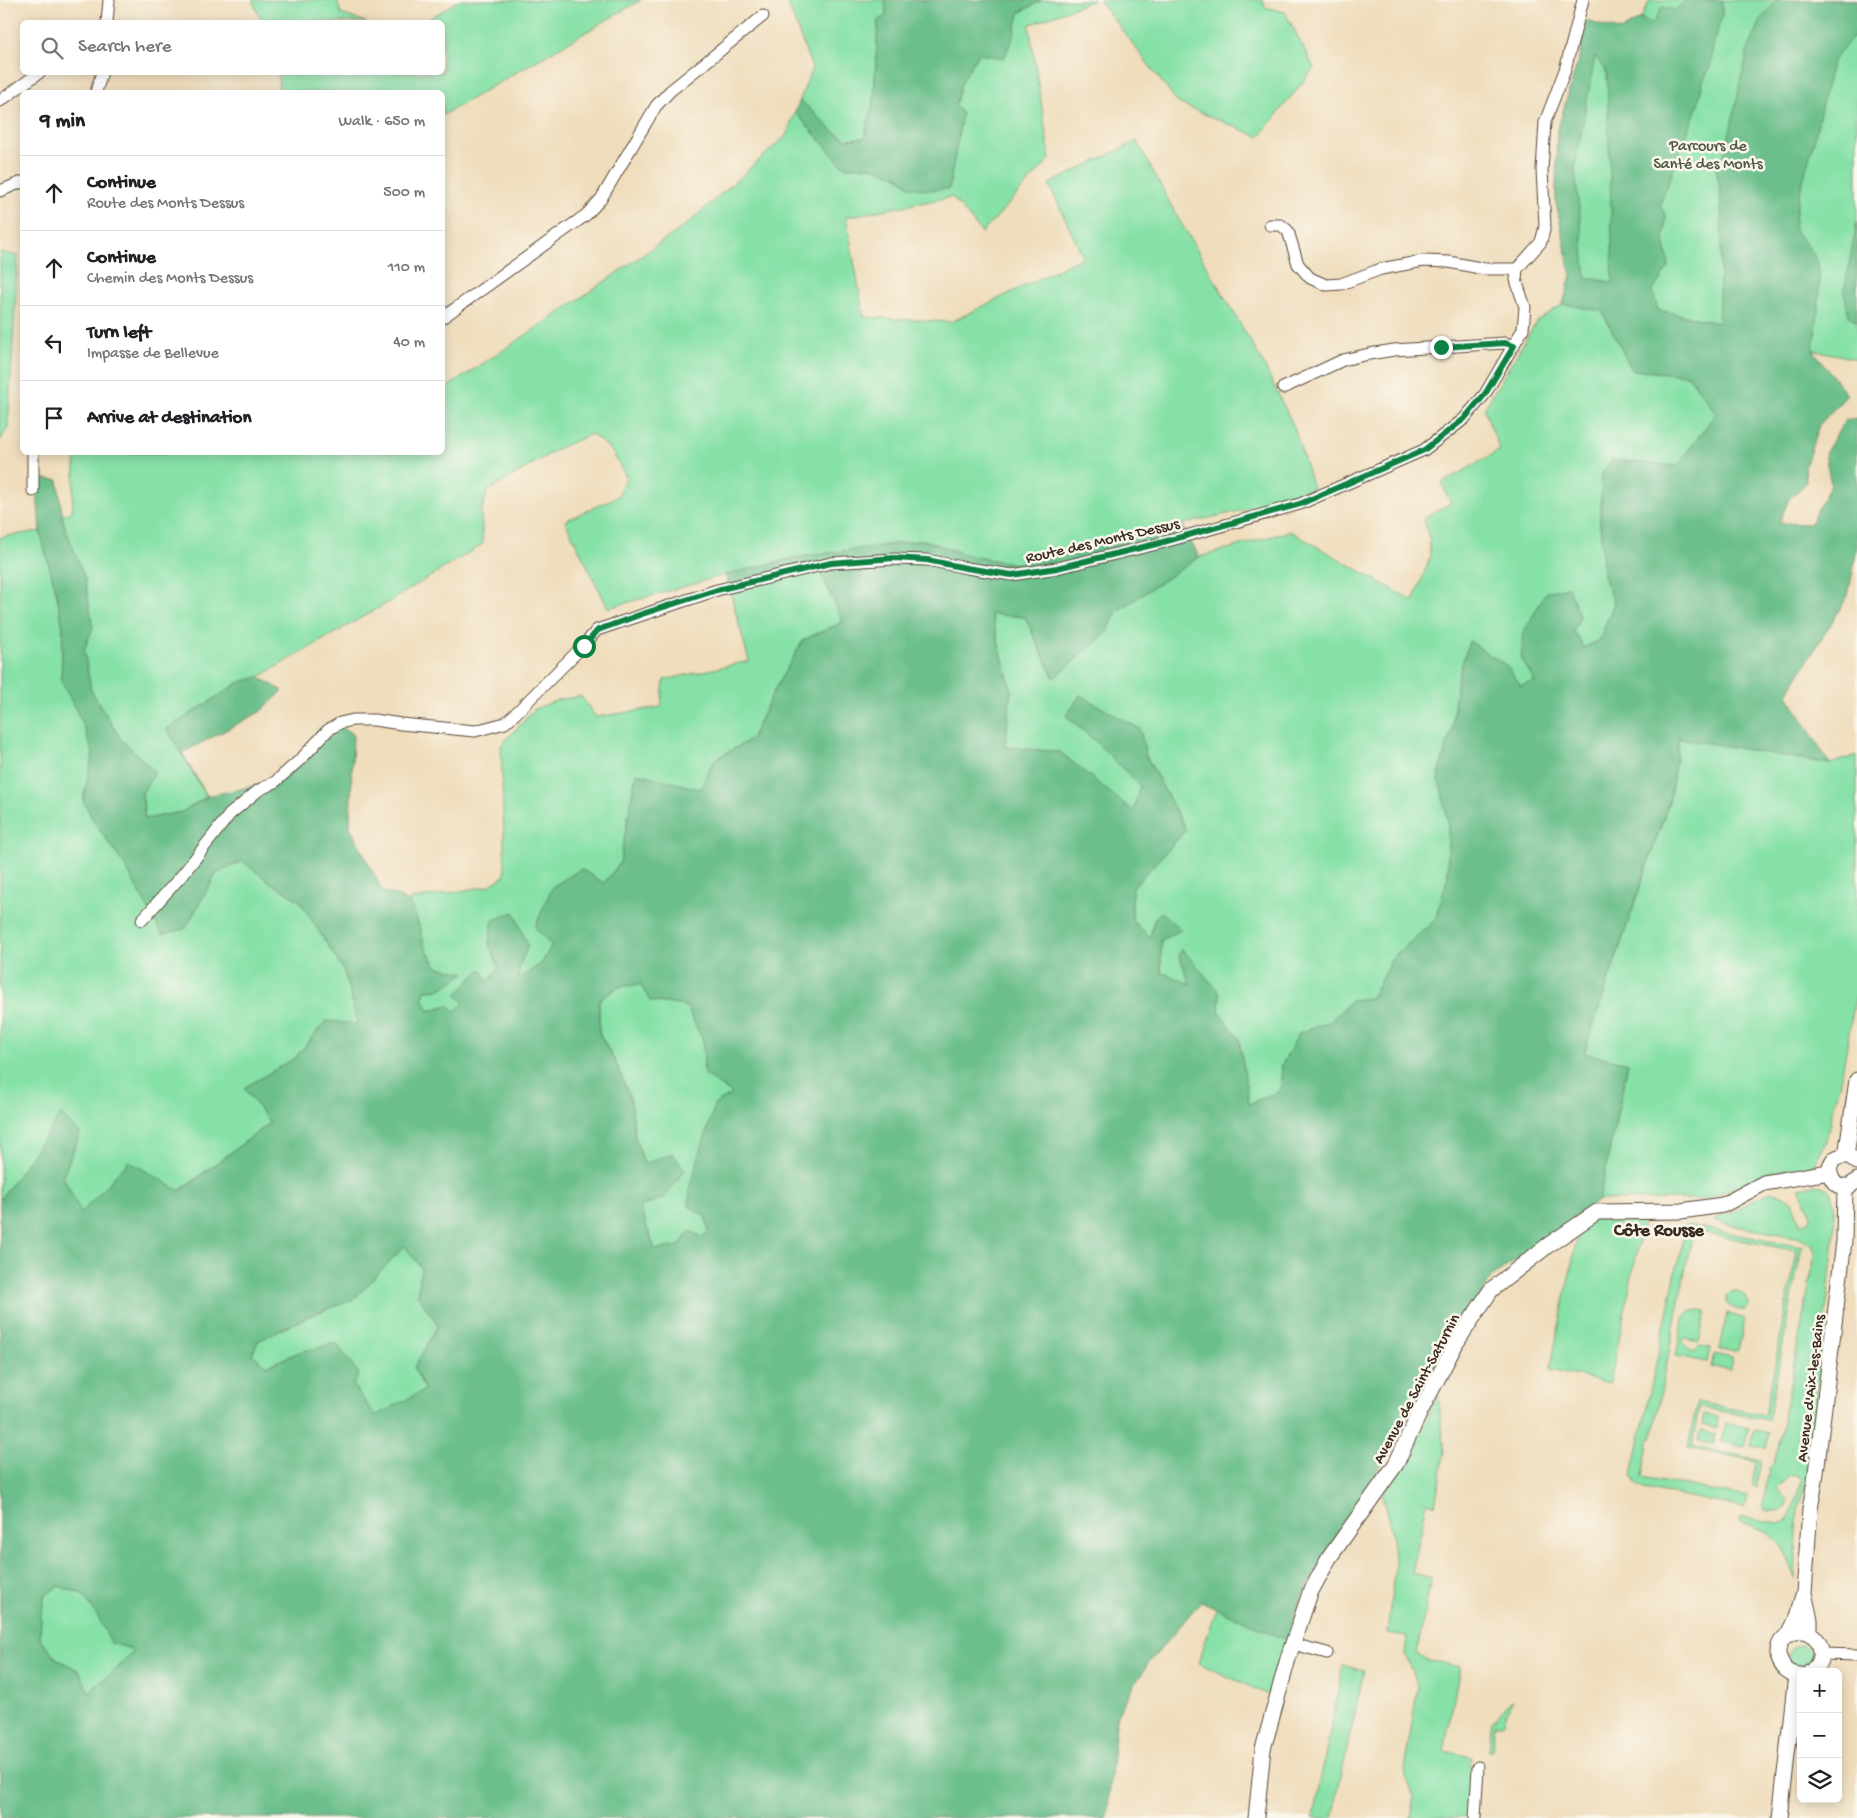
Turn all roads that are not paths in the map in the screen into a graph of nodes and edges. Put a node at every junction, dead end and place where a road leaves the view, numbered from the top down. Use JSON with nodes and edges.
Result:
{"nodes":[{"id":1,"x":109,"y":0,"type":"edge"},
{"id":2,"x":1583,"y":0,"type":"edge"},
{"id":3,"x":764,"y":16,"type":"dead end"},
{"id":4,"x":107,"y":20,"type":"edge"},
{"id":5,"x":36,"y":75,"type":"edge"},
{"id":6,"x":101,"y":75,"type":"edge"},
{"id":7,"x":97,"y":90,"type":"edge"},
{"id":8,"x":0,"y":101,"type":"edge"},
{"id":9,"x":20,"y":183,"type":"edge"},
{"id":10,"x":0,"y":191,"type":"edge"},
{"id":11,"x":1270,"y":224,"type":"dead end"},
{"id":12,"x":1517,"y":269,"type":"junction"},
{"id":13,"x":445,"y":316,"type":"edge"},
{"id":14,"x":1514,"y":346,"type":"junction"},
{"id":15,"x":1283,"y":388,"type":"dead end"},
{"id":16,"x":33,"y":455,"type":"edge"},
{"id":17,"x":32,"y":491,"type":"dead end"},
{"id":18,"x":142,"y":920,"type":"dead end"},
{"id":19,"x":1857,"y":1080,"type":"edge"},
{"id":20,"x":1851,"y":1159,"type":"edge"},
{"id":21,"x":1829,"y":1172,"type":"junction"},
{"id":22,"x":1851,"y":1183,"type":"edge"},
{"id":23,"x":1804,"y":1593,"type":"junction"},
{"id":24,"x":1789,"y":1634,"type":"junction"},
{"id":25,"x":1810,"y":1634,"type":"junction"},
{"id":26,"x":1293,"y":1644,"type":"junction"},
{"id":27,"x":1327,"y":1653,"type":"dead end"},
{"id":28,"x":1822,"y":1654,"type":"junction"},
{"id":29,"x":1857,"y":1655,"type":"edge"},
{"id":30,"x":1814,"y":1668,"type":"edge"},
{"id":31,"x":1797,"y":1673,"type":"edge"},
{"id":32,"x":1797,"y":1712,"type":"edge"},
{"id":33,"x":1478,"y":1767,"type":"dead end"},
{"id":34,"x":1256,"y":1818,"type":"edge"},
{"id":35,"x":1475,"y":1818,"type":"edge"},
{"id":36,"x":1780,"y":1818,"type":"edge"}],
"edges":[{"from":1,"to":4,"type":"street"},
{"from":2,"to":12,"type":"street"},
{"from":3,"to":13,"type":"street"},
{"from":5,"to":8,"type":"street"},
{"from":6,"to":7,"type":"street"},
{"from":9,"to":10,"type":"street"},
{"from":11,"to":12,"type":"street"},
{"from":12,"to":14,"type":"street","name":"Route des Monts Dessus"},
{"from":14,"to":15,"type":"street"},
{"from":14,"to":18,"type":"street","name":"Route des Monts Dessus"},
{"from":16,"to":17,"type":"street"},
{"from":19,"to":20,"type":"main road"},
{"from":20,"to":21,"type":"main road"},
{"from":21,"to":22,"type":"main road","name":"Avenue d'Aix-les-Bains"},
{"from":21,"to":26,"type":"main road","name":"Avenue de Saint-Saturnin"},
{"from":22,"to":23,"type":"main road","name":"Avenue d'Aix-les-Bains"},
{"from":23,"to":24,"type":"main road","name":"Avenue d'Aix-les-Bains"},
{"from":23,"to":25,"type":"main road","name":"Avenue d'Aix-les-Bains"},
{"from":24,"to":25,"type":"main road"},
{"from":24,"to":31,"type":"main road","name":"Avenue d'Aix-les-Bains"},
{"from":25,"to":28,"type":"main road","name":"Avenue d'Aix-les-Bains"},
{"from":26,"to":27,"type":"street"},
{"from":26,"to":34,"type":"main road","name":"Avenue de Saint-Saturnin"},
{"from":28,"to":29,"type":"street"},
{"from":28,"to":30,"type":"main road"},
{"from":32,"to":36,"type":"main road"},
{"from":33,"to":35,"type":"street"}]}
